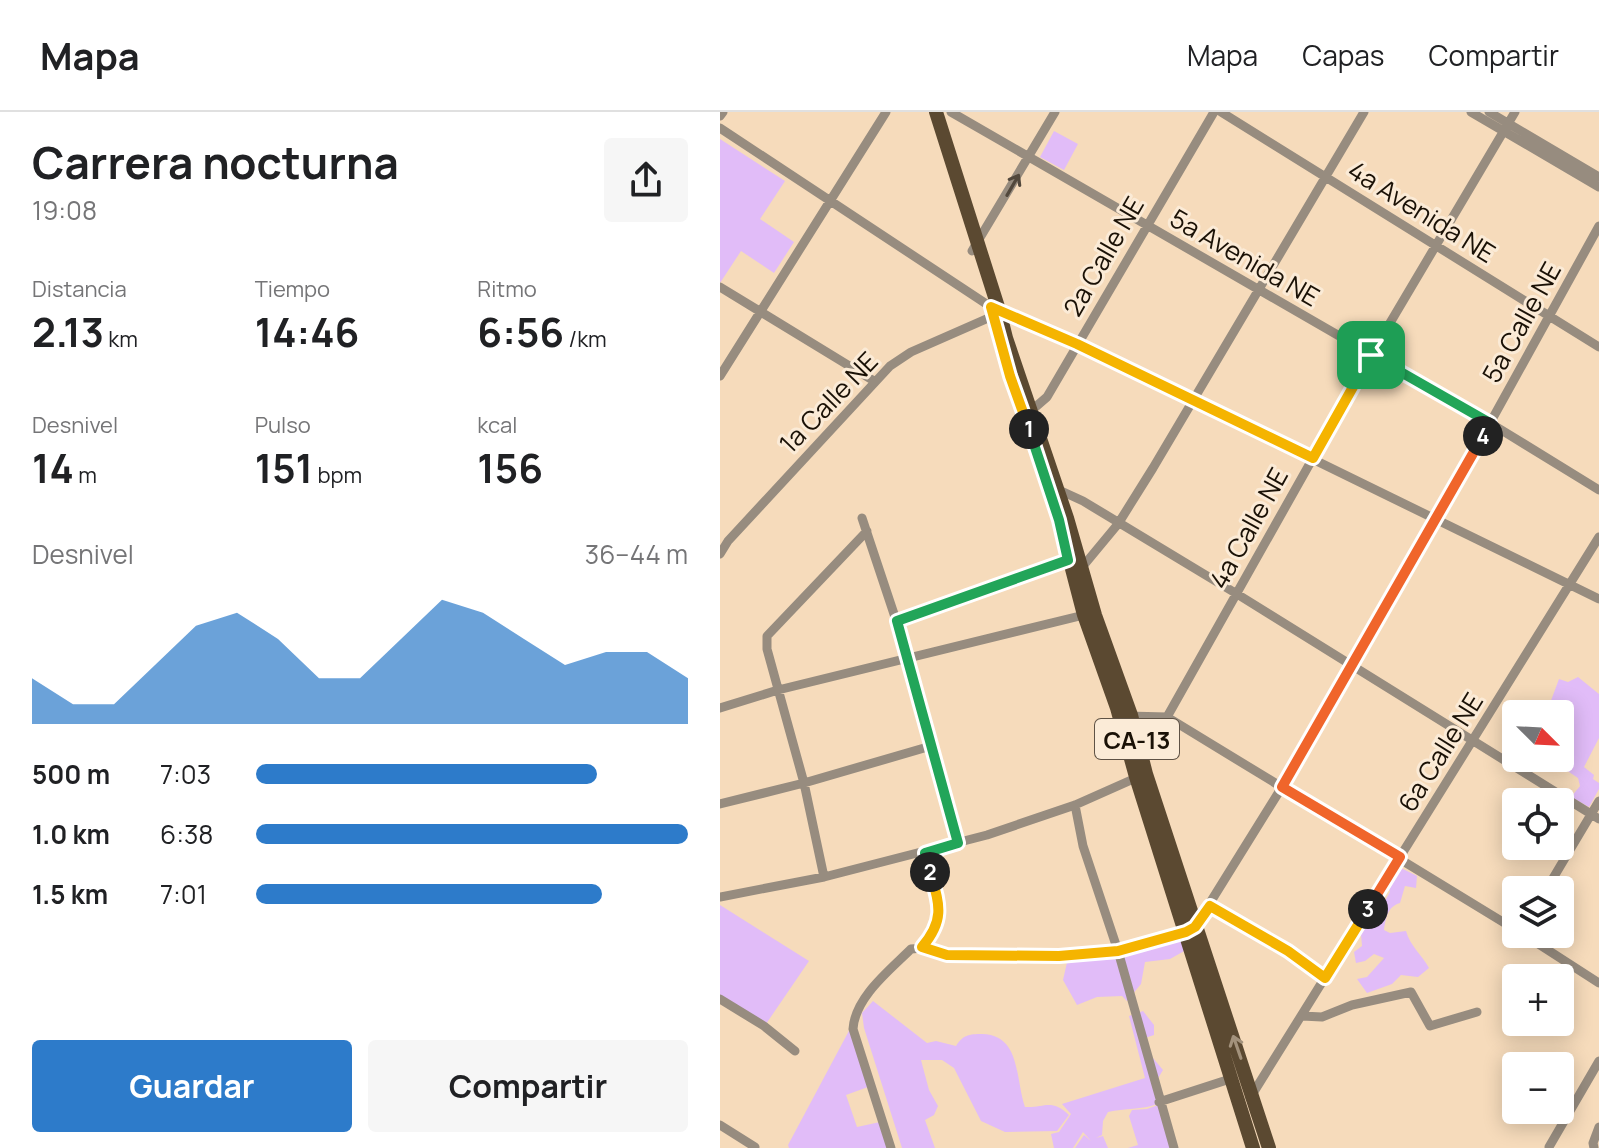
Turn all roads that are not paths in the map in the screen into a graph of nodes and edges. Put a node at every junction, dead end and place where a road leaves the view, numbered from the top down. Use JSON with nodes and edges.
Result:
{"nodes":[{"id":1,"x":886,"y":112,"type":"edge"},
{"id":2,"x":926,"y":112,"type":"edge"},
{"id":3,"x":936,"y":112,"type":"edge"},
{"id":4,"x":951,"y":112,"type":"edge"},
{"id":5,"x":1055,"y":112,"type":"edge"},
{"id":6,"x":1214,"y":112,"type":"edge"},
{"id":7,"x":1221,"y":112,"type":"edge"},
{"id":8,"x":1364,"y":112,"type":"edge"},
{"id":9,"x":1471,"y":112,"type":"edge"},
{"id":10,"x":1489,"y":112,"type":"edge"},
{"id":11,"x":1515,"y":112,"type":"edge"},
{"id":12,"x":1506,"y":127,"type":"junction"},
{"id":13,"x":720,"y":128,"type":"edge"},
{"id":14,"x":1029,"y":156,"type":"junction"},
{"id":15,"x":1325,"y":176,"type":"junction"},
{"id":16,"x":1599,"y":177,"type":"edge"},
{"id":17,"x":1599,"y":187,"type":"edge"},
{"id":18,"x":830,"y":201,"type":"junction"},
{"id":19,"x":1147,"y":225,"type":"junction"},
{"id":20,"x":1599,"y":226,"type":"edge"},
{"id":21,"x":1435,"y":245,"type":"junction"},
{"id":22,"x":974,"y":248,"type":"junction"},
{"id":23,"x":720,"y":287,"type":"edge"},
{"id":24,"x":1257,"y":291,"type":"junction"},
{"id":25,"x":760,"y":313,"type":"junction"},
{"id":26,"x":1550,"y":316,"type":"junction"},
{"id":27,"x":997,"y":319,"type":"junction"},
{"id":28,"x":1077,"y":344,"type":"junction"},
{"id":29,"x":1599,"y":347,"type":"edge"},
{"id":30,"x":1371,"y":355,"type":"junction"},
{"id":31,"x":720,"y":376,"type":"edge"},
{"id":32,"x":874,"y":381,"type":"junction"},
{"id":33,"x":1192,"y":400,"type":"junction"},
{"id":34,"x":1028,"y":414,"type":"junction"},
{"id":35,"x":1490,"y":423,"type":"junction"},
{"id":36,"x":1313,"y":458,"type":"junction"},
{"id":37,"x":1052,"y":487,"type":"junction"},
{"id":38,"x":1599,"y":490,"type":"edge"},
{"id":39,"x":862,"y":518,"type":"dead end"},
{"id":40,"x":1437,"y":519,"type":"junction"},
{"id":41,"x":1118,"y":524,"type":"junction"},
{"id":42,"x":867,"y":531,"type":"junction"},
{"id":43,"x":1599,"y":537,"type":"edge"},
{"id":44,"x":720,"y":554,"type":"edge"},
{"id":45,"x":1068,"y":560,"type":"junction"},
{"id":46,"x":1078,"y":572,"type":"junction"},
{"id":47,"x":1570,"y":585,"type":"junction"},
{"id":48,"x":1237,"y":594,"type":"junction"},
{"id":49,"x":1599,"y":599,"type":"edge"},
{"id":50,"x":1084,"y":615,"type":"junction"},
{"id":51,"x":897,"y":621,"type":"junction"},
{"id":52,"x":909,"y":659,"type":"junction"},
{"id":53,"x":1351,"y":667,"type":"junction"},
{"id":54,"x":778,"y":690,"type":"junction"},
{"id":55,"x":720,"y":708,"type":"edge"},
{"id":56,"x":1125,"y":716,"type":"junction"},
{"id":57,"x":1167,"y":717,"type":"junction"},
{"id":58,"x":1473,"y":741,"type":"junction"},
{"id":59,"x":931,"y":746,"type":"junction"},
{"id":60,"x":1141,"y":776,"type":"junction"},
{"id":61,"x":804,"y":783,"type":"junction"},
{"id":62,"x":1282,"y":787,"type":"junction"},
{"id":63,"x":1599,"y":801,"type":"edge"},
{"id":64,"x":720,"y":804,"type":"edge"},
{"id":65,"x":1075,"y":805,"type":"junction"},
{"id":66,"x":1595,"y":816,"type":"edge"},
{"id":67,"x":958,"y":843,"type":"junction"},
{"id":68,"x":925,"y":853,"type":"junction"},
{"id":69,"x":1400,"y":857,"type":"junction"},
{"id":70,"x":1555,"y":876,"type":"edge"},
{"id":71,"x":824,"y":877,"type":"junction"},
{"id":72,"x":721,"y":896,"type":"edge"},
{"id":73,"x":1210,"y":906,"type":"junction"},
{"id":74,"x":1502,"y":921,"type":"edge"},
{"id":75,"x":1191,"y":929,"type":"junction"},
{"id":76,"x":922,"y":947,"type":"junction"},
{"id":77,"x":1545,"y":948,"type":"edge"},
{"id":78,"x":1118,"y":951,"type":"junction"},
{"id":79,"x":1325,"y":978,"type":"junction"},
{"id":80,"x":1599,"y":983,"type":"edge"},
{"id":81,"x":720,"y":999,"type":"edge"},
{"id":82,"x":1477,"y":1012,"type":"dead end"},
{"id":83,"x":1302,"y":1016,"type":"junction"},
{"id":84,"x":795,"y":1051,"type":"dead end"},
{"id":85,"x":1599,"y":1061,"type":"edge"},
{"id":86,"x":1230,"y":1079,"type":"junction"},
{"id":87,"x":1253,"y":1093,"type":"junction"},
{"id":88,"x":1159,"y":1102,"type":"junction"},
{"id":89,"x":1242,"y":1111,"type":"junction"},
{"id":90,"x":720,"y":1125,"type":"edge"},
{"id":91,"x":1599,"y":1127,"type":"edge"},
{"id":92,"x":755,"y":1147,"type":"edge"},
{"id":93,"x":1549,"y":1147,"type":"edge"},
{"id":94,"x":891,"y":1148,"type":"edge"},
{"id":95,"x":1174,"y":1148,"type":"edge"},
{"id":96,"x":1253,"y":1148,"type":"edge"},
{"id":97,"x":1269,"y":1148,"type":"edge"},
{"id":98,"x":1594,"y":1148,"type":"edge"}],
"edges":[{"from":1,"to":18,"type":"street"},
{"from":2,"to":22,"type":"main road","number":"CA-13"},
{"from":3,"to":22,"type":"main road","number":"CA-13"},
{"from":4,"to":14,"type":"street","name":"5a Avenida NE"},
{"from":5,"to":14,"type":"street"},
{"from":6,"to":19,"type":"street","name":"2a Calle NE"},
{"from":7,"to":15,"type":"street","name":"4a Avenida NE"},
{"from":8,"to":15,"type":"street"},
{"from":9,"to":12,"type":"street"},
{"from":10,"to":12,"type":"street"},
{"from":11,"to":12,"type":"street","name":"4a Calle NE"},
{"from":12,"to":16,"type":"street"},
{"from":12,"to":17,"type":"street"},
{"from":12,"to":21,"type":"street","name":"4a Calle NE"},
{"from":13,"to":18,"type":"street"},
{"from":14,"to":19,"type":"street","name":"5a Avenida NE"},
{"from":22,"to":14,"type":"street","one_way":true},
{"from":15,"to":21,"type":"street","name":"4a Avenida NE"},
{"from":15,"to":24,"type":"street"},
{"from":18,"to":25,"type":"street"},
{"from":18,"to":27,"type":"street"},
{"from":19,"to":24,"type":"street","name":"5a Avenida NE"},
{"from":19,"to":28,"type":"street","name":"2a Calle NE"},
{"from":20,"to":26,"type":"street","name":"5a Calle NE"},
{"from":21,"to":26,"type":"street","name":"4a Avenida NE"},
{"from":21,"to":30,"type":"street","name":"4a Calle NE"},
{"from":22,"to":27,"type":"main road","number":"CA-13"},
{"from":23,"to":25,"type":"street"},
{"from":24,"to":30,"type":"street","name":"5a Avenida NE"},
{"from":24,"to":33,"type":"street"},
{"from":25,"to":31,"type":"street"},
{"from":25,"to":32,"type":"street"},
{"from":26,"to":29,"type":"street","name":"4a Avenida NE"},
{"from":26,"to":35,"type":"street","name":"5a Calle NE"},
{"from":27,"to":28,"type":"street"},
{"from":27,"to":32,"type":"street","name":"1a Calle NE"},
{"from":27,"to":34,"type":"main road","number":"CA-13"},
{"from":28,"to":33,"type":"street"},
{"from":28,"to":34,"type":"street","name":"2a Calle NE"},
{"from":30,"to":35,"type":"street","name":"5a Avenida NE"},
{"from":30,"to":36,"type":"street","name":"4a Calle NE"},
{"from":32,"to":44,"type":"street","name":"1a Calle NE"},
{"from":33,"to":36,"type":"street"},
{"from":33,"to":41,"type":"street"},
{"from":34,"to":37,"type":"main road","number":"CA-13"},
{"from":35,"to":38,"type":"street","name":"5a Avenida NE"},
{"from":35,"to":40,"type":"street","name":"5a Calle NE"},
{"from":36,"to":40,"type":"street"},
{"from":36,"to":48,"type":"street","name":"4a Calle NE"},
{"from":37,"to":41,"type":"street"},
{"from":37,"to":45,"type":"main road","number":"CA-13"},
{"from":37,"to":46,"type":"main road","number":"CA-13"},
{"from":39,"to":42,"type":"street"},
{"from":40,"to":47,"type":"street"},
{"from":40,"to":53,"type":"street","name":"5a Calle NE"},
{"from":41,"to":46,"type":"street"},
{"from":41,"to":48,"type":"street"},
{"from":42,"to":51,"type":"street"},
{"from":42,"to":54,"type":"street"},
{"from":43,"to":47,"type":"street","name":"6a Calle NE"},
{"from":45,"to":46,"type":"main road","number":"CA-13"},
{"from":45,"to":51,"type":"street"},
{"from":46,"to":50,"type":"main road","number":"CA-13"},
{"from":46,"to":56,"type":"main road","number":"CA-13"},
{"from":47,"to":49,"type":"street"},
{"from":47,"to":58,"type":"street","name":"6a Calle NE"},
{"from":48,"to":53,"type":"street"},
{"from":48,"to":57,"type":"street","name":"4a Calle NE"},
{"from":50,"to":52,"type":"street"},
{"from":50,"to":56,"type":"main road","number":"CA-13"},
{"from":51,"to":52,"type":"street"},
{"from":52,"to":54,"type":"street"},
{"from":52,"to":59,"type":"street"},
{"from":53,"to":58,"type":"street"},
{"from":53,"to":62,"type":"street","name":"5a Calle NE"},
{"from":54,"to":55,"type":"street"},
{"from":54,"to":61,"type":"street"},
{"from":56,"to":57,"type":"street"},
{"from":56,"to":60,"type":"main road","number":"CA-13"},
{"from":57,"to":62,"type":"street"},
{"from":58,"to":66,"type":"street"},
{"from":58,"to":69,"type":"street","name":"6a Calle NE"},
{"from":59,"to":61,"type":"street"},
{"from":59,"to":67,"type":"street"},
{"from":60,"to":65,"type":"street"},
{"from":60,"to":75,"type":"main road","number":"CA-13"},
{"from":61,"to":64,"type":"street"},
{"from":61,"to":71,"type":"street"},
{"from":62,"to":69,"type":"street"},
{"from":62,"to":73,"type":"street","name":"5a Calle NE"},
{"from":63,"to":66,"type":"street"},
{"from":65,"to":67,"type":"street"},
{"from":65,"to":78,"type":"street"},
{"from":66,"to":70,"type":"street"},
{"from":67,"to":68,"type":"street"},
{"from":68,"to":71,"type":"street"},
{"from":68,"to":76,"type":"street"},
{"from":69,"to":74,"type":"street"},
{"from":69,"to":79,"type":"street","name":"6a Calle NE"},
{"from":71,"to":72,"type":"street"},
{"from":73,"to":75,"type":"street","name":"5a Calle NE"},
{"from":73,"to":79,"type":"street"},
{"from":75,"to":78,"type":"street"},
{"from":75,"to":86,"type":"main road","number":"CA-13"},
{"from":87,"to":75,"type":"main road","number":"CA-13","one_way":true},
{"from":76,"to":78,"type":"street"},
{"from":76,"to":94,"type":"street"},
{"from":77,"to":80,"type":"street"},
{"from":78,"to":88,"type":"street"},
{"from":79,"to":83,"type":"street","name":"6a Calle NE"},
{"from":81,"to":84,"type":"street"},
{"from":82,"to":83,"type":"street"},
{"from":83,"to":87,"type":"street","name":"6a Calle NE"},
{"from":85,"to":93,"type":"street"},
{"from":86,"to":88,"type":"street"},
{"from":86,"to":89,"type":"main road","number":"CA-13"},
{"from":87,"to":89,"type":"street","name":"6a Calle NE"},
{"from":87,"to":97,"type":"main road","number":"CA-13"},
{"from":88,"to":95,"type":"street"},
{"from":89,"to":96,"type":"main road","number":"CA-13"},
{"from":90,"to":92,"type":"street"},
{"from":91,"to":98,"type":"street"}]}
